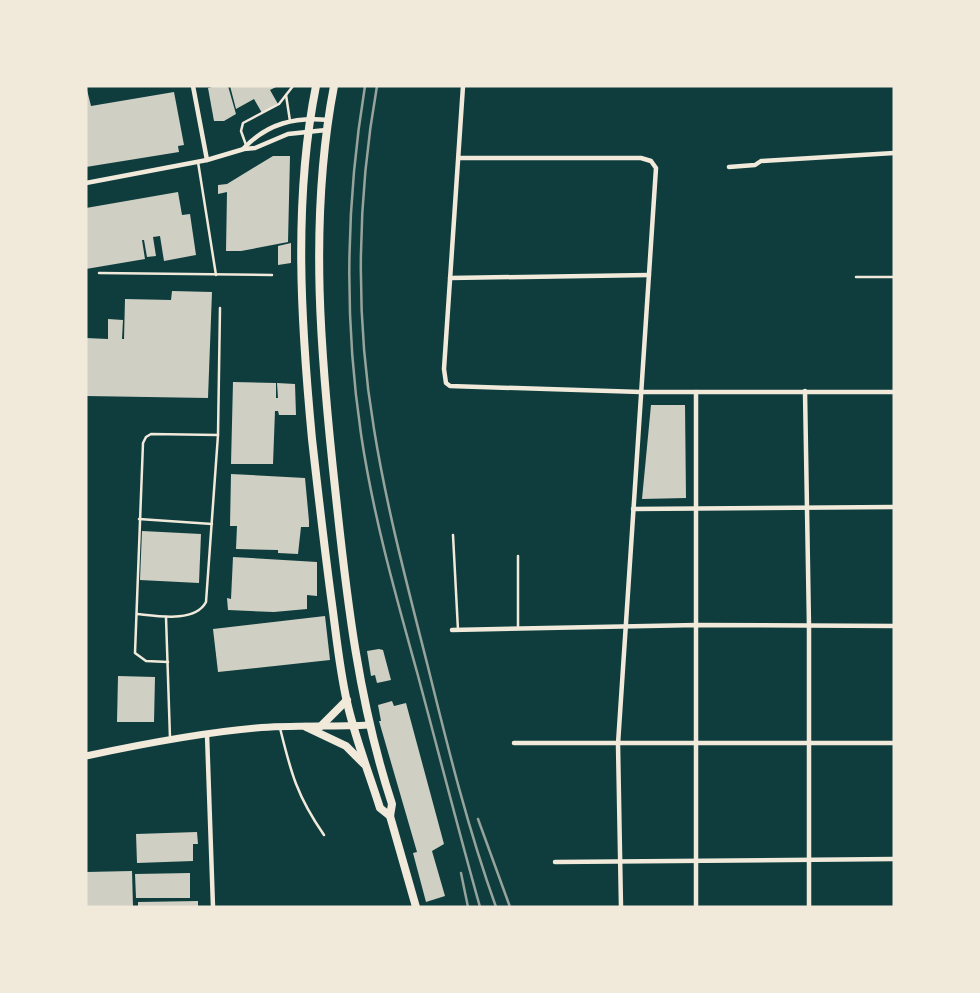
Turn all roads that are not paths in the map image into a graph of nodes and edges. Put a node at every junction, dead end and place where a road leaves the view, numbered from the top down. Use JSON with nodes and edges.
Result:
{"nodes":[{"id":1,"x":193,"y":86,"type":"edge"},
{"id":2,"x":293,"y":86,"type":"edge"},
{"id":3,"x":316,"y":86,"type":"edge"},
{"id":4,"x":334,"y":86,"type":"edge"},
{"id":5,"x":463,"y":86,"type":"edge"},
{"id":6,"x":286,"y":95,"type":"junction"},
{"id":7,"x":310,"y":119,"type":"junction"},
{"id":8,"x":328,"y":120,"type":"junction"},
{"id":9,"x":290,"y":121,"type":"junction"},
{"id":10,"x":327,"y":130,"type":"junction"},
{"id":11,"x":309,"y":131,"type":"junction"},
{"id":12,"x":246,"y":147,"type":"junction"},
{"id":13,"x":894,"y":153,"type":"edge"},
{"id":14,"x":459,"y":158,"type":"junction"},
{"id":15,"x":206,"y":160,"type":"junction"},
{"id":16,"x":198,"y":162,"type":"junction"},
{"id":17,"x":729,"y":167,"type":"dead end"},
{"id":18,"x":86,"y":183,"type":"edge"},
{"id":19,"x":99,"y":273,"type":"dead end"},
{"id":20,"x":216,"y":275,"type":"junction"},
{"id":21,"x":272,"y":275,"type":"dead end"},
{"id":22,"x":649,"y":275,"type":"junction"},
{"id":23,"x":856,"y":277,"type":"dead end"},
{"id":24,"x":894,"y":277,"type":"edge"},
{"id":25,"x":450,"y":278,"type":"junction"},
{"id":26,"x":220,"y":308,"type":"dead end"},
{"id":27,"x":805,"y":391,"type":"junction"},
{"id":28,"x":641,"y":392,"type":"junction"},
{"id":29,"x":696,"y":392,"type":"junction"},
{"id":30,"x":894,"y":392,"type":"edge"},
{"id":31,"x":218,"y":435,"type":"junction"},
{"id":32,"x":894,"y":507,"type":"edge"},
{"id":33,"x":633,"y":509,"type":"junction"},
{"id":34,"x":695,"y":509,"type":"junction"},
{"id":35,"x":807,"y":509,"type":"junction"},
{"id":36,"x":139,"y":519,"type":"junction"},
{"id":37,"x":212,"y":524,"type":"junction"},
{"id":38,"x":453,"y":535,"type":"dead end"},
{"id":39,"x":518,"y":556,"type":"dead end"},
{"id":40,"x":136,"y":614,"type":"junction"},
{"id":41,"x":166,"y":617,"type":"junction"},
{"id":42,"x":697,"y":625,"type":"junction"},
{"id":43,"x":894,"y":625,"type":"edge"},
{"id":44,"x":809,"y":626,"type":"junction"},
{"id":45,"x":626,"y":628,"type":"junction"},
{"id":46,"x":518,"y":629,"type":"junction"},
{"id":47,"x":455,"y":630,"type":"joint"},
{"id":48,"x":168,"y":662,"type":"junction"},
{"id":49,"x":347,"y":700,"type":"junction"},
{"id":50,"x":369,"y":725,"type":"junction"},
{"id":51,"x":321,"y":726,"type":"junction"},
{"id":52,"x":353,"y":726,"type":"junction"},
{"id":53,"x":306,"y":727,"type":"junction"},
{"id":54,"x":280,"y":728,"type":"junction"},
{"id":55,"x":207,"y":733,"type":"junction"},
{"id":56,"x":170,"y":738,"type":"junction"},
{"id":57,"x":514,"y":743,"type":"dead end"},
{"id":58,"x":694,"y":743,"type":"junction"},
{"id":59,"x":809,"y":743,"type":"junction"},
{"id":60,"x":894,"y":743,"type":"edge"},
{"id":61,"x":618,"y":744,"type":"junction"},
{"id":62,"x":86,"y":756,"type":"edge"},
{"id":63,"x":368,"y":769,"type":"junction"},
{"id":64,"x":390,"y":816,"type":"junction"},
{"id":65,"x":324,"y":835,"type":"dead end"},
{"id":66,"x":808,"y":859,"type":"junction"},
{"id":67,"x":894,"y":859,"type":"edge"},
{"id":68,"x":696,"y":860,"type":"junction"},
{"id":69,"x":619,"y":861,"type":"junction"},
{"id":70,"x":555,"y":862,"type":"dead end"},
{"id":71,"x":213,"y":907,"type":"edge"},
{"id":72,"x":416,"y":907,"type":"edge"},
{"id":73,"x":621,"y":907,"type":"edge"},
{"id":74,"x":696,"y":907,"type":"edge"},
{"id":75,"x":809,"y":907,"type":"edge"}],
"edges":[{"from":1,"to":15,"type":"street"},
{"from":2,"to":6,"type":"lane"},
{"from":3,"to":7,"type":"main road"},
{"from":4,"to":8,"type":"main road"},
{"from":5,"to":14,"type":"street"},
{"from":6,"to":9,"type":"lane"},
{"from":6,"to":12,"type":"lane"},
{"from":7,"to":8,"type":"street"},
{"from":7,"to":9,"type":"street"},
{"from":7,"to":11,"type":"main road"},
{"from":8,"to":10,"type":"main road"},
{"from":9,"to":12,"type":"street"},
{"from":10,"to":11,"type":"street"},
{"from":10,"to":50,"type":"main road"},
{"from":11,"to":12,"type":"street"},
{"from":11,"to":49,"type":"main road"},
{"from":12,"to":15,"type":"street"},
{"from":13,"to":17,"type":"street"},
{"from":14,"to":22,"type":"street"},
{"from":14,"to":25,"type":"street"},
{"from":15,"to":16,"type":"street"},
{"from":16,"to":18,"type":"street"},
{"from":16,"to":20,"type":"lane"},
{"from":19,"to":20,"type":"lane"},
{"from":20,"to":21,"type":"lane"},
{"from":22,"to":25,"type":"street"},
{"from":22,"to":28,"type":"street"},
{"from":23,"to":24,"type":"lane"},
{"from":25,"to":28,"type":"street"},
{"from":26,"to":31,"type":"lane"},
{"from":27,"to":29,"type":"street"},
{"from":27,"to":30,"type":"street"},
{"from":27,"to":35,"type":"street"},
{"from":28,"to":29,"type":"street"},
{"from":28,"to":33,"type":"street"},
{"from":29,"to":34,"type":"street"},
{"from":31,"to":36,"type":"lane"},
{"from":31,"to":37,"type":"lane"},
{"from":32,"to":35,"type":"street"},
{"from":33,"to":34,"type":"street"},
{"from":33,"to":45,"type":"street"},
{"from":34,"to":35,"type":"street"},
{"from":34,"to":42,"type":"street"},
{"from":35,"to":44,"type":"street"},
{"from":36,"to":37,"type":"lane"},
{"from":36,"to":40,"type":"lane"},
{"from":37,"to":41,"type":"lane"},
{"from":38,"to":47,"type":"lane"},
{"from":39,"to":46,"type":"lane"},
{"from":40,"to":41,"type":"lane"},
{"from":40,"to":48,"type":"lane"},
{"from":41,"to":48,"type":"lane"},
{"from":42,"to":44,"type":"street"},
{"from":42,"to":45,"type":"street"},
{"from":42,"to":58,"type":"street"},
{"from":43,"to":44,"type":"street"},
{"from":44,"to":59,"type":"street"},
{"from":45,"to":46,"type":"street"},
{"from":45,"to":61,"type":"street"},
{"from":46,"to":47,"type":"street"},
{"from":48,"to":56,"type":"lane"},
{"from":49,"to":51,"type":"main road"},
{"from":49,"to":52,"type":"main road"},
{"from":50,"to":52,"type":"main road"},
{"from":50,"to":64,"type":"main road"},
{"from":51,"to":52,"type":"main road"},
{"from":51,"to":53,"type":"main road"},
{"from":52,"to":63,"type":"main road"},
{"from":53,"to":54,"type":"main road"},
{"from":53,"to":63,"type":"main road"},
{"from":54,"to":55,"type":"main road"},
{"from":54,"to":65,"type":"lane"},
{"from":55,"to":56,"type":"main road"},
{"from":55,"to":71,"type":"street"},
{"from":56,"to":62,"type":"main road"},
{"from":57,"to":61,"type":"street"},
{"from":58,"to":59,"type":"street"},
{"from":58,"to":61,"type":"street"},
{"from":58,"to":68,"type":"street"},
{"from":59,"to":60,"type":"street"},
{"from":59,"to":66,"type":"street"},
{"from":61,"to":69,"type":"street"},
{"from":63,"to":64,"type":"main road"},
{"from":64,"to":72,"type":"main road"},
{"from":66,"to":67,"type":"street"},
{"from":66,"to":68,"type":"street"},
{"from":66,"to":75,"type":"street"},
{"from":68,"to":69,"type":"street"},
{"from":68,"to":74,"type":"street"},
{"from":69,"to":70,"type":"street"},
{"from":69,"to":73,"type":"street"}]}
